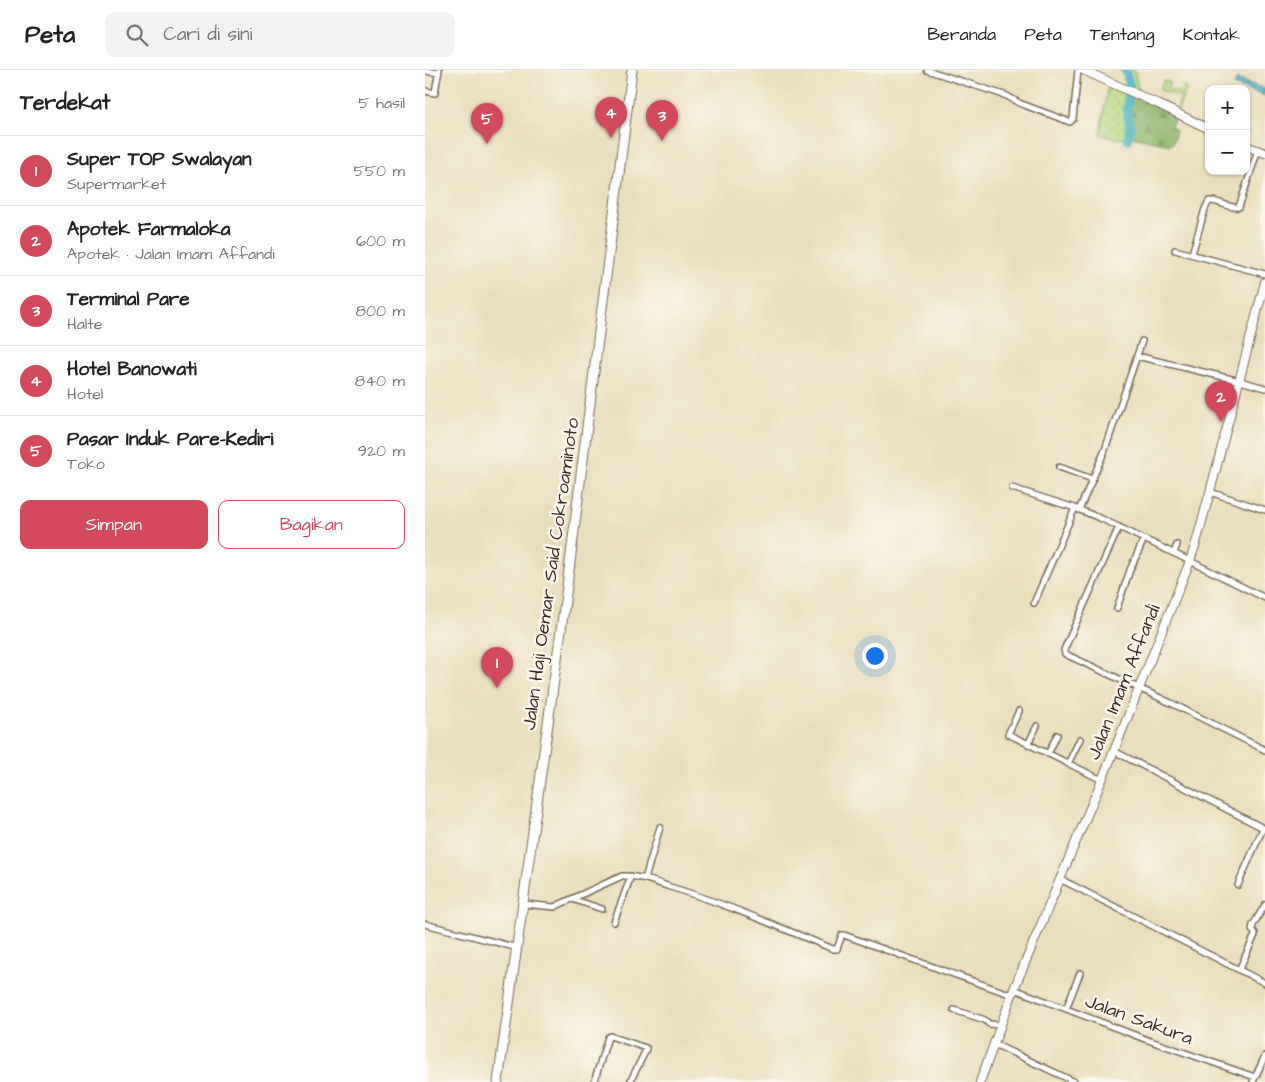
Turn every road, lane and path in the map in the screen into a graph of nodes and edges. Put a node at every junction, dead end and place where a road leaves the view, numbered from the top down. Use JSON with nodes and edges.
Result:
{"nodes":[{"id":1,"x":632,"y":70,"type":"edge"},
{"id":2,"x":929,"y":70,"type":"edge"},
{"id":3,"x":1077,"y":70,"type":"edge"},
{"id":4,"x":1083,"y":70,"type":"edge"},
{"id":5,"x":425,"y":71,"type":"edge"},
{"id":6,"x":439,"y":72,"type":"edge"},
{"id":7,"x":425,"y":91,"type":"edge"},
{"id":8,"x":1205,"y":127,"type":"edge"},
{"id":9,"x":1261,"y":152,"type":"edge"},
{"id":10,"x":1175,"y":250,"type":"dead end"},
{"id":11,"x":1193,"y":254,"type":"junction"},
{"id":12,"x":1265,"y":274,"type":"edge"},
{"id":13,"x":1265,"y":282,"type":"edge"},
{"id":14,"x":1142,"y":341,"type":"dead end"},
{"id":15,"x":1137,"y":356,"type":"junction"},
{"id":16,"x":1239,"y":381,"type":"junction"},
{"id":17,"x":1265,"y":388,"type":"edge"},
{"id":18,"x":1059,"y":467,"type":"dead end"},
{"id":19,"x":1092,"y":479,"type":"junction"},
{"id":20,"x":1012,"y":488,"type":"dead end"},
{"id":21,"x":1210,"y":492,"type":"junction"},
{"id":22,"x":1077,"y":509,"type":"junction"},
{"id":23,"x":1265,"y":510,"type":"edge"},
{"id":24,"x":1119,"y":527,"type":"junction"},
{"id":25,"x":1144,"y":539,"type":"junction"},
{"id":26,"x":1177,"y":545,"type":"dead end"},
{"id":27,"x":1174,"y":553,"type":"junction"},
{"id":28,"x":1190,"y":561,"type":"junction"},
{"id":29,"x":1265,"y":598,"type":"edge"},
{"id":30,"x":1034,"y":603,"type":"dead end"},
{"id":31,"x":1117,"y":608,"type":"dead end"},
{"id":32,"x":1139,"y":689,"type":"junction"},
{"id":33,"x":1019,"y":711,"type":"dead end"},
{"id":34,"x":1037,"y":726,"type":"dead end"},
{"id":35,"x":1057,"y":735,"type":"dead end"},
{"id":36,"x":1080,"y":739,"type":"dead end"},
{"id":37,"x":1028,"y":744,"type":"junction"},
{"id":38,"x":1265,"y":750,"type":"edge"},
{"id":39,"x":1114,"y":751,"type":"junction"},
{"id":40,"x":1048,"y":754,"type":"junction"},
{"id":41,"x":1068,"y":764,"type":"junction"},
{"id":42,"x":1102,"y":780,"type":"junction"},
{"id":43,"x":660,"y":827,"type":"dead end"},
{"id":44,"x":1264,"y":828,"type":"edge"},
{"id":45,"x":631,"y":876,"type":"junction"},
{"id":46,"x":645,"y":879,"type":"junction"},
{"id":47,"x":1061,"y":879,"type":"junction"},
{"id":48,"x":1238,"y":885,"type":"dead end"},
{"id":49,"x":572,"y":899,"type":"junction"},
{"id":50,"x":524,"y":904,"type":"junction"},
{"id":51,"x":1265,"y":905,"type":"edge"},
{"id":52,"x":602,"y":909,"type":"dead end"},
{"id":53,"x":614,"y":922,"type":"dead end"},
{"id":54,"x":425,"y":924,"type":"edge"},
{"id":55,"x":517,"y":948,"type":"junction"},
{"id":56,"x":1239,"y":970,"type":"junction"},
{"id":57,"x":1080,"y":973,"type":"dead end"},
{"id":58,"x":1265,"y":983,"type":"edge"},
{"id":59,"x":1013,"y":992,"type":"junction"},
{"id":60,"x":1066,"y":1009,"type":"junction"},
{"id":61,"x":953,"y":1010,"type":"dead end"},
{"id":62,"x":1001,"y":1025,"type":"junction"},
{"id":63,"x":994,"y":1044,"type":"junction"},
{"id":64,"x":1265,"y":1056,"type":"edge"},
{"id":65,"x":1254,"y":1080,"type":"edge"},
{"id":66,"x":498,"y":1082,"type":"edge"},
{"id":67,"x":594,"y":1082,"type":"edge"},
{"id":68,"x":630,"y":1082,"type":"edge"},
{"id":69,"x":980,"y":1082,"type":"edge"},
{"id":70,"x":1075,"y":1082,"type":"edge"}],
"edges":[{"from":1,"to":50,"type":"main road","name":"Jalan Haji Oemar Said Cokroaminoto"},
{"from":2,"to":3,"type":"street"},
{"from":4,"to":8,"type":"street"},
{"from":5,"to":6,"type":"street"},
{"from":6,"to":7,"type":"street"},
{"from":9,"to":11,"type":"street"},
{"from":10,"to":11,"type":"street"},
{"from":11,"to":12,"type":"street"},
{"from":13,"to":16,"type":"street","name":"Jalan Imam Affandi"},
{"from":14,"to":15,"type":"street"},
{"from":15,"to":16,"type":"street"},
{"from":15,"to":19,"type":"street"},
{"from":16,"to":17,"type":"street"},
{"from":16,"to":21,"type":"street","name":"Jalan Imam Affandi"},
{"from":18,"to":19,"type":"street"},
{"from":19,"to":22,"type":"street"},
{"from":20,"to":22,"type":"street"},
{"from":21,"to":23,"type":"street"},
{"from":21,"to":28,"type":"street","name":"Jalan Imam Affandi"},
{"from":22,"to":24,"type":"street"},
{"from":22,"to":30,"type":"street"},
{"from":24,"to":25,"type":"street"},
{"from":24,"to":32,"type":"street"},
{"from":25,"to":27,"type":"street"},
{"from":25,"to":31,"type":"street"},
{"from":26,"to":27,"type":"street"},
{"from":27,"to":28,"type":"street"},
{"from":28,"to":29,"type":"street"},
{"from":28,"to":32,"type":"street","name":"Jalan Imam Affandi"},
{"from":32,"to":38,"type":"street"},
{"from":32,"to":39,"type":"street","name":"Jalan Imam Affandi"},
{"from":33,"to":37,"type":"street"},
{"from":34,"to":37,"type":"street"},
{"from":35,"to":40,"type":"street"},
{"from":36,"to":41,"type":"street"},
{"from":37,"to":40,"type":"street"},
{"from":39,"to":42,"type":"street","name":"Jalan Imam Affandi"},
{"from":39,"to":44,"type":"street"},
{"from":40,"to":41,"type":"street"},
{"from":41,"to":42,"type":"street"},
{"from":42,"to":47,"type":"street","name":"Jalan Imam Affandi"},
{"from":43,"to":46,"type":"street"},
{"from":44,"to":48,"type":"street"},
{"from":45,"to":46,"type":"street"},
{"from":45,"to":49,"type":"street"},
{"from":45,"to":53,"type":"street"},
{"from":46,"to":59,"type":"street","name":"Jalan Sakura"},
{"from":47,"to":56,"type":"street"},
{"from":47,"to":59,"type":"street","name":"Jalan Imam Affandi"},
{"from":49,"to":50,"type":"street"},
{"from":49,"to":52,"type":"street"},
{"from":50,"to":55,"type":"main road","name":"Jalan Haji Oemar Said Cokroaminoto"},
{"from":51,"to":56,"type":"street"},
{"from":54,"to":55,"type":"street"},
{"from":55,"to":66,"type":"main road","name":"Jalan Haji Oemar Said Cokroaminoto"},
{"from":56,"to":58,"type":"street"},
{"from":57,"to":60,"type":"street"},
{"from":59,"to":60,"type":"street","name":"Jalan Sakura"},
{"from":59,"to":62,"type":"street","name":"Jalan Imam Affandi"},
{"from":60,"to":65,"type":"street","name":"Jalan Sakura"},
{"from":61,"to":62,"type":"street"},
{"from":62,"to":63,"type":"street","name":"Jalan Imam Affandi"},
{"from":63,"to":69,"type":"street","name":"Jalan Imam Affandi"},
{"from":63,"to":70,"type":"street"},
{"from":64,"to":65,"type":"street"},
{"from":67,"to":68,"type":"street"}]}
